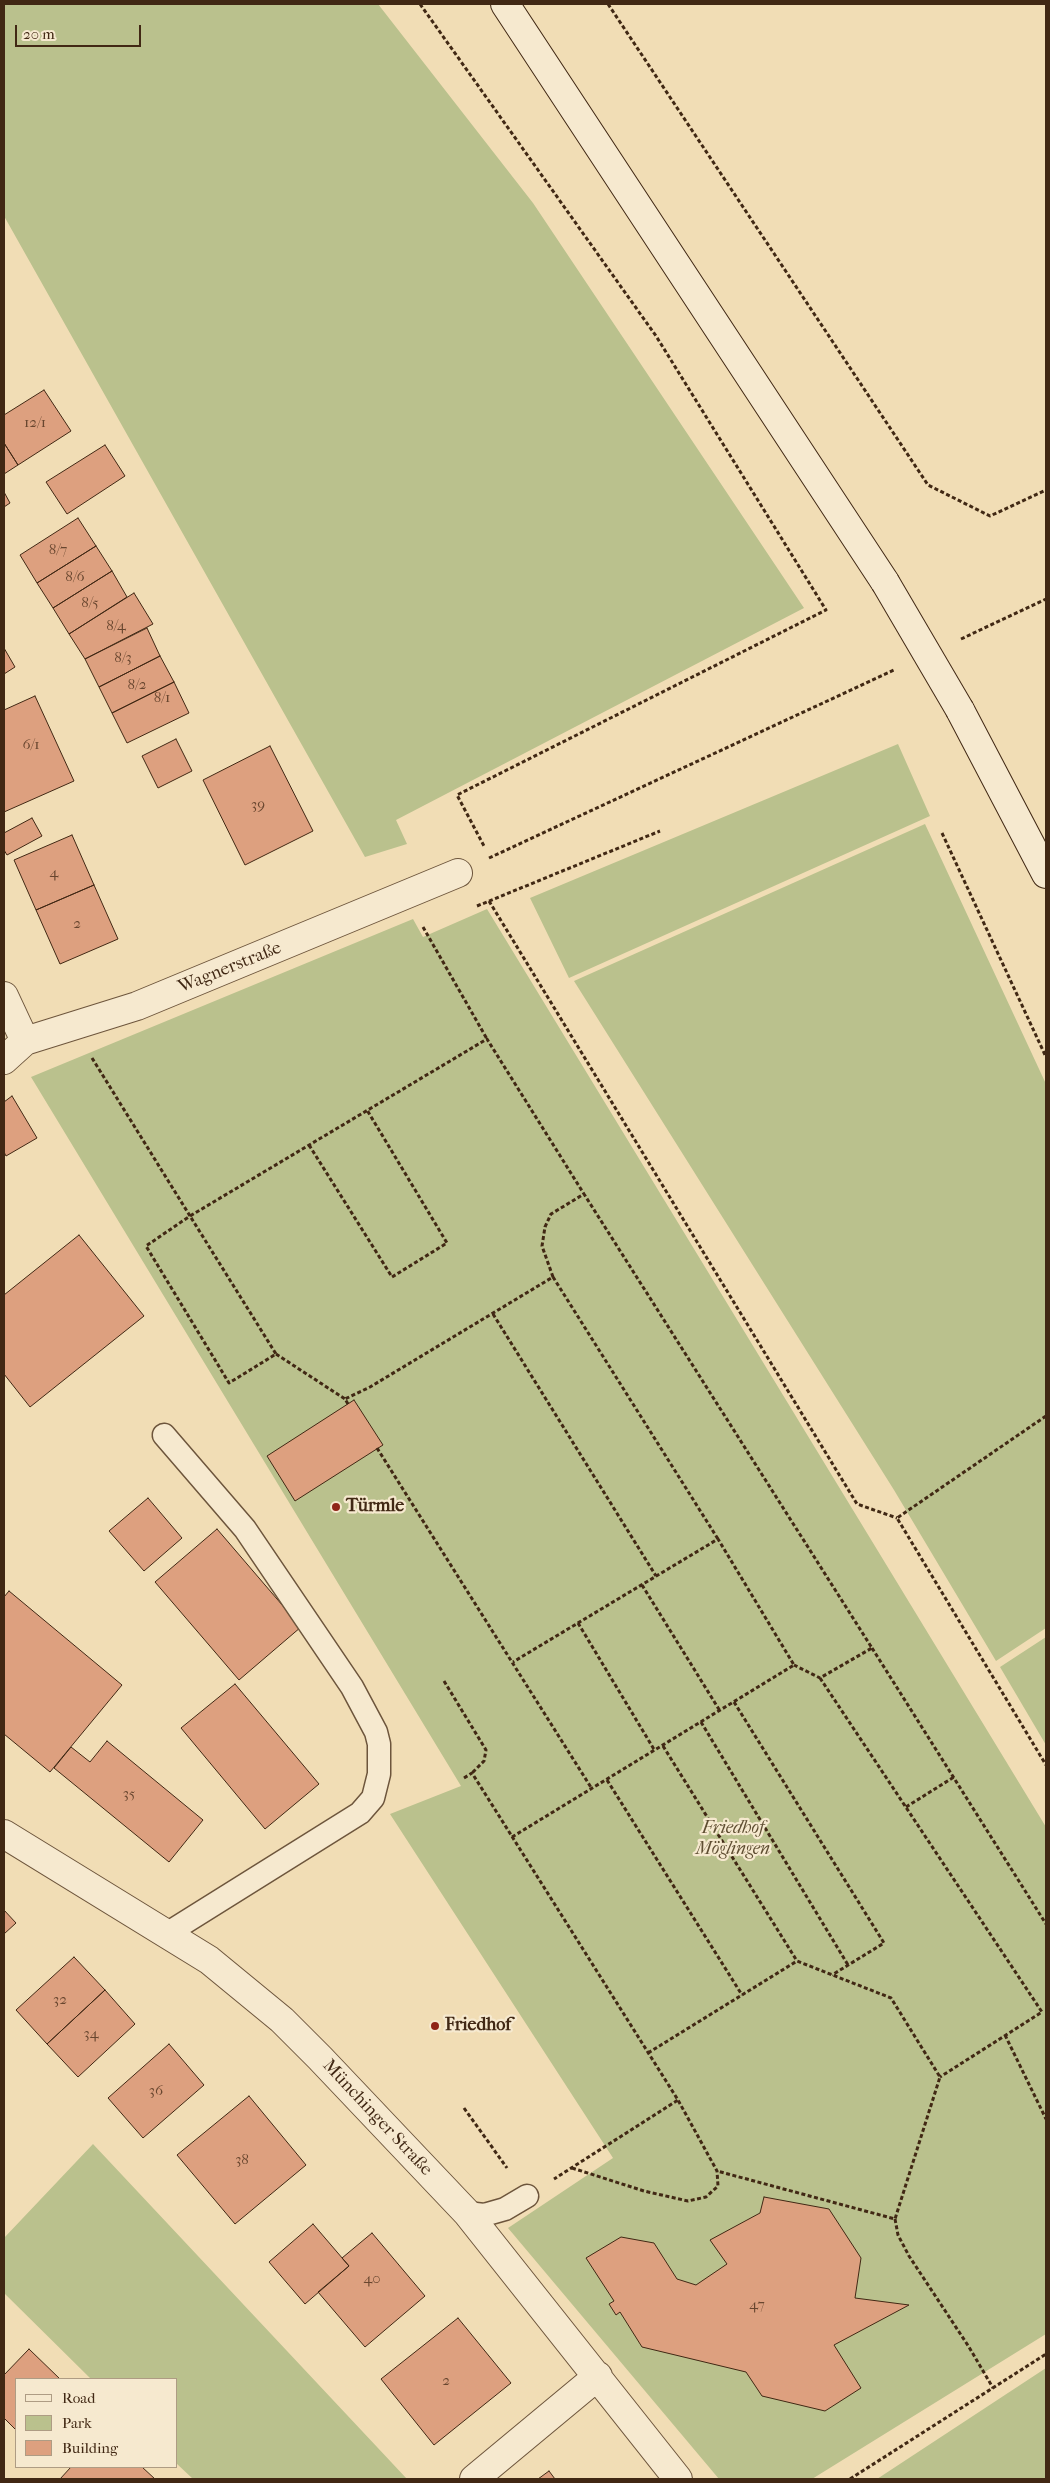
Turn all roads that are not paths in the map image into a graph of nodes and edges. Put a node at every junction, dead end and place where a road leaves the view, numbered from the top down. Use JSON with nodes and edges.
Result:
{"nodes":[{"id":1,"x":504,"y":4,"type":"edge"},
{"id":2,"x":458,"y":873,"type":"road end"},
{"id":3,"x":1046,"y":874,"type":"edge"},
{"id":4,"x":4,"y":996,"type":"edge"},
{"id":5,"x":25,"y":1041,"type":"junction"},
{"id":6,"x":4,"y":1060,"type":"edge"},
{"id":7,"x":164,"y":1435,"type":"dead end"},
{"id":8,"x":4,"y":1834,"type":"edge"},
{"id":9,"x":168,"y":1933,"type":"junction"},
{"id":10,"x":526,"y":2196,"type":"road end"},
{"id":11,"x":467,"y":2214,"type":"junction"},
{"id":12,"x":598,"y":2376,"type":"junction"},
{"id":13,"x":474,"y":2479,"type":"edge"},
{"id":14,"x":678,"y":2479,"type":"edge"}],
"edges":[{"from":1,"to":3,"type":"street","bridge":true},
{"from":2,"to":5,"type":"street","name":"Wagnerstraße"},
{"from":4,"to":5,"type":"street"},
{"from":5,"to":6,"type":"street","name":"Wagnerstraße"},
{"from":7,"to":9,"type":"lane"},
{"from":8,"to":9,"type":"street","name":"Münchinger Straße"},
{"from":9,"to":11,"type":"street","name":"Münchinger Straße"},
{"from":10,"to":11,"type":"lane"},
{"from":11,"to":12,"type":"street","name":"Münchinger Straße"},
{"from":12,"to":13,"type":"street"},
{"from":12,"to":14,"type":"street","name":"Münchinger Straße"}]}
